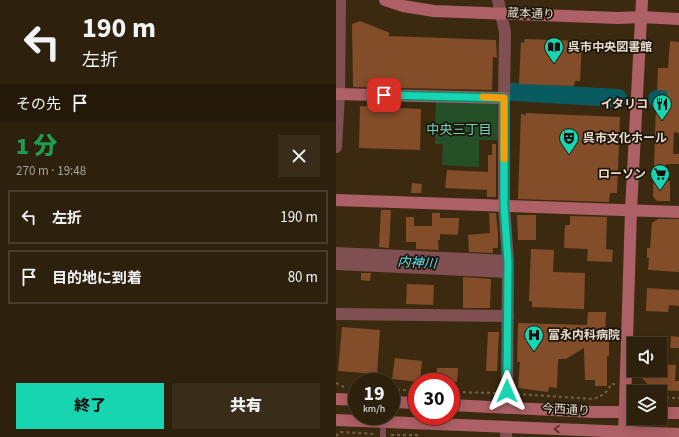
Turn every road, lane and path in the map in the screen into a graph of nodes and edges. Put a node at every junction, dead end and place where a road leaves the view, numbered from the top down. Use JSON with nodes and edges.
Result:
{"nodes":[{"id":1,"x":340,"y":0,"type":"edge"},
{"id":2,"x":385,"y":0,"type":"edge"},
{"id":3,"x":498,"y":0,"type":"edge"},
{"id":4,"x":642,"y":0,"type":"edge"},
{"id":5,"x":500,"y":13,"type":"junction"},
{"id":6,"x":640,"y":17,"type":"junction"},
{"id":7,"x":679,"y":19,"type":"edge"},
{"id":8,"x":338,"y":94,"type":"edge"},
{"id":9,"x":504,"y":98,"type":"junction"},
{"id":10,"x":336,"y":147,"type":"edge"},
{"id":11,"x":336,"y":200,"type":"edge"},
{"id":12,"x":504,"y":205,"type":"junction"},
{"id":13,"x":631,"y":210,"type":"junction"},
{"id":14,"x":679,"y":212,"type":"edge"},
{"id":15,"x":336,"y":253,"type":"edge"},
{"id":16,"x":336,"y":264,"type":"edge"},
{"id":17,"x":508,"y":267,"type":"junction"},
{"id":18,"x":336,"y":314,"type":"edge"},
{"id":19,"x":508,"y":316,"type":"junction"},
{"id":20,"x":336,"y":383,"type":"edge"},
{"id":21,"x":625,"y":384,"type":"junction"},
{"id":22,"x":640,"y":385,"type":"edge"},
{"id":23,"x":346,"y":388,"type":"dead end"},
{"id":24,"x":507,"y":391,"type":"junction"},
{"id":25,"x":460,"y":392,"type":"edge"},
{"id":26,"x":627,"y":398,"type":"edge"},
{"id":27,"x":667,"y":398,"type":"edge"},
{"id":28,"x":679,"y":398,"type":"edge"},
{"id":29,"x":336,"y":399,"type":"edge"},
{"id":30,"x":348,"y":400,"type":"edge"},
{"id":31,"x":460,"y":405,"type":"edge"},
{"id":32,"x":507,"y":408,"type":"junction"},
{"id":33,"x":627,"y":412,"type":"edge"},
{"id":34,"x":667,"y":413,"type":"edge"},
{"id":35,"x":679,"y":413,"type":"edge"},
{"id":36,"x":336,"y":420,"type":"edge"},
{"id":37,"x":348,"y":421,"type":"edge"},
{"id":38,"x":627,"y":421,"type":"edge"},
{"id":39,"x":400,"y":423,"type":"edge"},
{"id":40,"x":506,"y":432,"type":"edge"},
{"id":41,"x":624,"y":434,"type":"edge"},
{"id":42,"x":679,"y":434,"type":"edge"},
{"id":43,"x":383,"y":435,"type":"edge"},
{"id":44,"x":336,"y":436,"type":"edge"},
{"id":45,"x":418,"y":436,"type":"dead end"}],
"edges":[{"from":1,"to":8,"type":"street"},
{"from":2,"to":5,"type":"street","name":"蔵本通り"},
{"from":3,"to":5,"type":"street"},
{"from":4,"to":6,"type":"street"},
{"from":5,"to":6,"type":"street","name":"蔵本通り"},
{"from":5,"to":9,"type":"street"},
{"from":6,"to":7,"type":"street","name":"蔵本通り"},
{"from":6,"to":13,"type":"street"},
{"from":8,"to":9,"type":"street"},
{"from":8,"to":10,"type":"street"},
{"from":9,"to":12,"type":"street"},
{"from":11,"to":12,"type":"street"},
{"from":12,"to":13,"type":"street"},
{"from":12,"to":17,"type":"street"},
{"from":13,"to":14,"type":"street"},
{"from":13,"to":21,"type":"street"},
{"from":15,"to":17,"type":"street"},
{"from":16,"to":17,"type":"street"},
{"from":17,"to":19,"type":"street"},
{"from":18,"to":19,"type":"street"},
{"from":19,"to":24,"type":"street"},
{"from":20,"to":23,"type":"path"},
{"from":21,"to":22,"type":"path"},
{"from":21,"to":24,"type":"path"},
{"from":21,"to":26,"type":"street"},
{"from":24,"to":25,"type":"path"},
{"from":24,"to":32,"type":"street"},
{"from":27,"to":28,"type":"path"},
{"from":29,"to":30,"type":"street"},
{"from":31,"to":32,"type":"street","name":"今西通り"},
{"from":32,"to":33,"type":"street","name":"今西通り"},
{"from":34,"to":35,"type":"street"},
{"from":36,"to":37,"type":"street","name":"今西通り"},
{"from":38,"to":41,"type":"street"},
{"from":39,"to":40,"type":"street","name":"今西通り"},
{"from":41,"to":40,"type":"street","name":"今西通り","one_way":true},
{"from":41,"to":42,"type":"street","name":"今西通り"},
{"from":43,"to":44,"type":"path"},
{"from":43,"to":45,"type":"path"}]}
